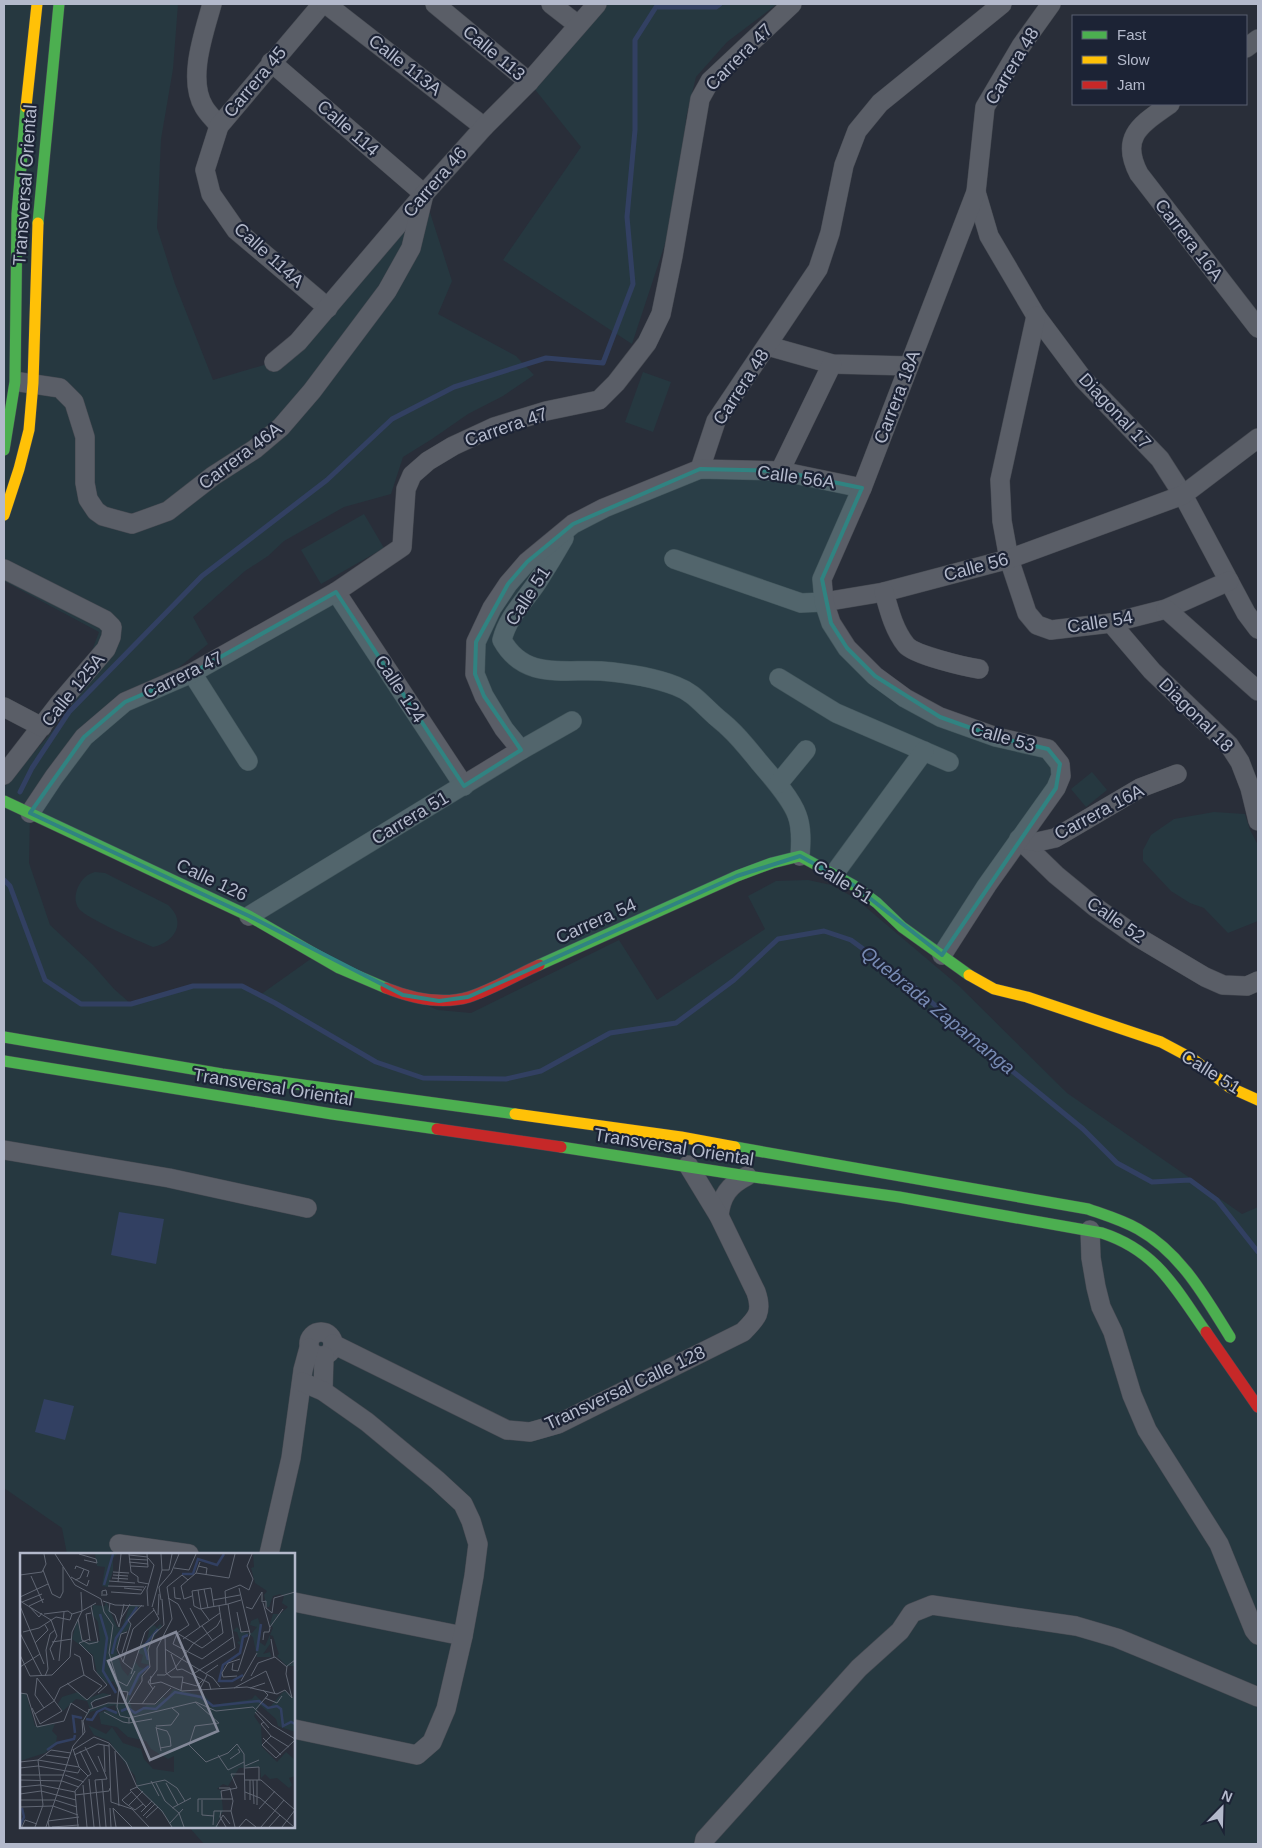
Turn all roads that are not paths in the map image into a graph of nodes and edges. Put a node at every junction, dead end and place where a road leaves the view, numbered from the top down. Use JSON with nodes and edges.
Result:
{"nodes":[{"id":1,"x":38,"y":4,"type":"edge"},
{"id":2,"x":59,"y":4,"type":"edge"},
{"id":3,"x":212,"y":4,"type":"edge"},
{"id":4,"x":322,"y":4,"type":"edge"},
{"id":5,"x":326,"y":4,"type":"edge"},
{"id":6,"x":435,"y":4,"type":"edge"},
{"id":7,"x":551,"y":4,"type":"edge"},
{"id":8,"x":597,"y":4,"type":"edge"},
{"id":9,"x":792,"y":4,"type":"edge"},
{"id":10,"x":1002,"y":4,"type":"edge"},
{"id":11,"x":1051,"y":4,"type":"edge"},
{"id":12,"x":578,"y":25,"type":"junction"},
{"id":13,"x":1258,"y":39,"type":"edge"},
{"id":14,"x":1247,"y":47,"type":"edge"},
{"id":15,"x":271,"y":62,"type":"junction"},
{"id":16,"x":529,"y":82,"type":"junction"},
{"id":17,"x":1169,"y":105,"type":"edge"},
{"id":18,"x":219,"y":126,"type":"junction"},
{"id":19,"x":484,"y":127,"type":"junction"},
{"id":20,"x":205,"y":170,"type":"joint"},
{"id":21,"x":976,"y":192,"type":"junction"},
{"id":22,"x":424,"y":194,"type":"junction"},
{"id":23,"x":328,"y":308,"type":"junction"},
{"id":24,"x":1036,"y":316,"type":"junction"},
{"id":25,"x":1258,"y":328,"type":"edge"},
{"id":26,"x":768,"y":346,"type":"junction"},
{"id":27,"x":274,"y":362,"type":"dead end"},
{"id":28,"x":832,"y":364,"type":"junction"},
{"id":29,"x":909,"y":366,"type":"junction"},
{"id":30,"x":24,"y":383,"type":"junction"},
{"id":31,"x":1258,"y":438,"type":"edge"},
{"id":32,"x":4,"y":450,"type":"edge"},
{"id":33,"x":700,"y":469,"type":"junction"},
{"id":34,"x":780,"y":471,"type":"junction"},
{"id":35,"x":862,"y":488,"type":"junction"},
{"id":36,"x":1183,"y":495,"type":"junction"},
{"id":37,"x":4,"y":516,"type":"edge"},
{"id":38,"x":573,"y":524,"type":"junction"},
{"id":39,"x":674,"y":559,"type":"dead end"},
{"id":40,"x":1009,"y":559,"type":"junction"},
{"id":41,"x":4,"y":569,"type":"edge"},
{"id":42,"x":1229,"y":581,"type":"junction"},
{"id":43,"x":336,"y":592,"type":"junction"},
{"id":44,"x":884,"y":592,"type":"junction"},
{"id":45,"x":824,"y":602,"type":"junction"},
{"id":46,"x":1166,"y":609,"type":"junction"},
{"id":47,"x":1111,"y":623,"type":"junction"},
{"id":48,"x":1258,"y":629,"type":"edge"},
{"id":49,"x":979,"y":669,"type":"dead end"},
{"id":50,"x":192,"y":673,"type":"junction"},
{"id":51,"x":779,"y":678,"type":"dead end"},
{"id":52,"x":1258,"y":691,"type":"edge"},
{"id":53,"x":4,"y":707,"type":"edge"},
{"id":54,"x":572,"y":721,"type":"dead end"},
{"id":55,"x":42,"y":727,"type":"junction"},
{"id":56,"x":521,"y":750,"type":"junction"},
{"id":57,"x":806,"y":750,"type":"dead end"},
{"id":58,"x":924,"y":751,"type":"junction"},
{"id":59,"x":248,"y":761,"type":"dead end"},
{"id":60,"x":949,"y":762,"type":"dead end"},
{"id":61,"x":1177,"y":774,"type":"dead end"},
{"id":62,"x":4,"y":775,"type":"edge"},
{"id":63,"x":778,"y":784,"type":"junction"},
{"id":64,"x":464,"y":786,"type":"junction"},
{"id":65,"x":1254,"y":786,"type":"edge"},
{"id":66,"x":4,"y":801,"type":"edge"},
{"id":67,"x":30,"y":813,"type":"junction"},
{"id":68,"x":1258,"y":821,"type":"edge"},
{"id":69,"x":1020,"y":839,"type":"junction"},
{"id":70,"x":800,"y":856,"type":"junction"},
{"id":71,"x":834,"y":874,"type":"junction"},
{"id":72,"x":250,"y":916,"type":"junction"},
{"id":73,"x":942,"y":955,"type":"junction"},
{"id":74,"x":1258,"y":981,"type":"edge"},
{"id":75,"x":403,"y":995,"type":"joint"},
{"id":76,"x":4,"y":1037,"type":"edge"},
{"id":77,"x":4,"y":1061,"type":"edge"},
{"id":78,"x":1258,"y":1085,"type":"edge"},
{"id":79,"x":1229,"y":1087,"type":"junction"},
{"id":80,"x":1258,"y":1100,"type":"edge"},
{"id":81,"x":4,"y":1150,"type":"edge"},
{"id":82,"x":688,"y":1165,"type":"junction"},
{"id":83,"x":747,"y":1176,"type":"junction"},
{"id":84,"x":306,"y":1208,"type":"dead end"},
{"id":85,"x":719,"y":1216,"type":"junction"},
{"id":86,"x":1090,"y":1230,"type":"junction"},
{"id":87,"x":1237,"y":1347,"type":"dead end"},
{"id":88,"x":322,"y":1349,"type":"junction"},
{"id":89,"x":302,"y":1382,"type":"junction"},
{"id":90,"x":323,"y":1391,"type":"junction"},
{"id":91,"x":1258,"y":1407,"type":"edge"},
{"id":92,"x":119,"y":1544,"type":"dead end"},
{"id":93,"x":182,"y":1553,"type":"edge"},
{"id":94,"x":269,"y":1553,"type":"edge"},
{"id":95,"x":295,"y":1602,"type":"edge"},
{"id":96,"x":1258,"y":1635,"type":"edge"},
{"id":97,"x":463,"y":1636,"type":"junction"},
{"id":98,"x":1258,"y":1697,"type":"edge"},
{"id":99,"x":295,"y":1729,"type":"edge"},
{"id":100,"x":704,"y":1844,"type":"edge"}],
"edges":[{"from":1,"to":30,"type":"main road","name":"Transversal Oriental"},
{"from":2,"to":30,"type":"main road","name":"Transversal Oriental"},
{"from":3,"to":18,"type":"street"},
{"from":4,"to":15,"type":"street","name":"Carrera 45"},
{"from":5,"to":19,"type":"street","name":"Calle 113A"},
{"from":6,"to":16,"type":"street","name":"Calle 113"},
{"from":7,"to":12,"type":"street"},
{"from":8,"to":12,"type":"street","name":"Carrera 46"},
{"from":9,"to":43,"type":"street","name":"Carrera 47"},
{"from":10,"to":26,"type":"street","name":"Carrera 48"},
{"from":11,"to":21,"type":"street","name":"Carrera 48"},
{"from":12,"to":16,"type":"street","name":"Carrera 46"},
{"from":13,"to":14,"type":"street"},
{"from":15,"to":18,"type":"street","name":"Carrera 45"},
{"from":15,"to":22,"type":"street","name":"Calle 114"},
{"from":16,"to":19,"type":"street","name":"Carrera 46"},
{"from":17,"to":25,"type":"street","name":"Carrera 16A"},
{"from":18,"to":20,"type":"street","name":"Carrera 45"},
{"from":19,"to":22,"type":"street","name":"Carrera 46"},
{"from":20,"to":23,"type":"street","name":"Calle 114A"},
{"from":21,"to":24,"type":"street","name":"Diagonal 17"},
{"from":21,"to":29,"type":"street","name":"Carrera 18A"},
{"from":22,"to":23,"type":"street","name":"Carrera 46"},
{"from":22,"to":30,"type":"street","name":"Carrera 46A"},
{"from":23,"to":27,"type":"street","name":"Carrera 46"},
{"from":24,"to":36,"type":"street","name":"Diagonal 17"},
{"from":24,"to":40,"type":"street"},
{"from":26,"to":28,"type":"street"},
{"from":26,"to":33,"type":"street","name":"Carrera 48"},
{"from":28,"to":29,"type":"street"},
{"from":28,"to":34,"type":"street"},
{"from":29,"to":35,"type":"street","name":"Carrera 18A"},
{"from":30,"to":32,"type":"main road","name":"Transversal Oriental"},
{"from":30,"to":37,"type":"main road","name":"Transversal Oriental"},
{"from":31,"to":36,"type":"street","name":"Calle 56"},
{"from":33,"to":34,"type":"street","name":"Calle 56A"},
{"from":33,"to":38,"type":"street"},
{"from":34,"to":35,"type":"street","name":"Calle 56A"},
{"from":35,"to":45,"type":"street","name":"Carrera 18A"},
{"from":36,"to":40,"type":"street","name":"Calle 56"},
{"from":36,"to":42,"type":"street","name":"Diagonal 17"},
{"from":38,"to":56,"type":"street"},
{"from":38,"to":63,"type":"street","name":"Calle 51"},
{"from":39,"to":45,"type":"street","name":"Calle 56"},
{"from":40,"to":44,"type":"street","name":"Calle 56"},
{"from":40,"to":47,"type":"street","name":"Calle 54"},
{"from":41,"to":55,"type":"street","name":"Calle 125A"},
{"from":42,"to":46,"type":"street","name":"Calle 54"},
{"from":42,"to":48,"type":"street","name":"Diagonal 17"},
{"from":43,"to":50,"type":"street","name":"Carrera 47"},
{"from":43,"to":64,"type":"street","name":"Calle 124"},
{"from":44,"to":45,"type":"street","name":"Calle 56"},
{"from":44,"to":49,"type":"street"},
{"from":45,"to":69,"type":"street","name":"Calle 53"},
{"from":46,"to":47,"type":"street","name":"Calle 54"},
{"from":46,"to":52,"type":"street"},
{"from":47,"to":65,"type":"street","name":"Diagonal 18"},
{"from":50,"to":59,"type":"street"},
{"from":50,"to":67,"type":"street","name":"Carrera 47"},
{"from":51,"to":58,"type":"street"},
{"from":53,"to":55,"type":"street"},
{"from":54,"to":56,"type":"street","name":"Carrera 51"},
{"from":55,"to":62,"type":"street","name":"Calle 125A"},
{"from":56,"to":64,"type":"street","name":"Carrera 51"},
{"from":57,"to":63,"type":"street"},
{"from":58,"to":60,"type":"street"},
{"from":58,"to":71,"type":"street"},
{"from":61,"to":69,"type":"street","name":"Carrera 16A"},
{"from":63,"to":70,"type":"street","name":"Calle 51"},
{"from":64,"to":72,"type":"street","name":"Carrera 51"},
{"from":65,"to":68,"type":"street","name":"Diagonal 18"},
{"from":66,"to":67,"type":"main road","name":"Calle 126"},
{"from":67,"to":72,"type":"main road","name":"Calle 126"},
{"from":69,"to":73,"type":"street","name":"Calle 53"},
{"from":69,"to":74,"type":"street","name":"Calle 52"},
{"from":70,"to":71,"type":"main road","name":"Calle 51"},
{"from":70,"to":75,"type":"main road","name":"Carrera 54"},
{"from":71,"to":73,"type":"main road","name":"Calle 51"},
{"from":72,"to":75,"type":"main road","name":"Calle 126"},
{"from":73,"to":79,"type":"main road","name":"Calle 51"},
{"from":76,"to":87,"type":"main road","name":"Transversal Oriental"},
{"from":77,"to":82,"type":"main road","name":"Transversal Oriental"},
{"from":78,"to":79,"type":"street"},
{"from":79,"to":80,"type":"main road","name":"Calle 51"},
{"from":81,"to":84,"type":"street"},
{"from":82,"to":83,"type":"main road","name":"Transversal Oriental"},
{"from":82,"to":85,"type":"street","name":"Transversal Calle 128"},
{"from":83,"to":85,"type":"street"},
{"from":83,"to":86,"type":"main road","name":"Transversal Oriental"},
{"from":85,"to":88,"type":"street","name":"Transversal Calle 128"},
{"from":86,"to":91,"type":"main road","name":"Transversal Oriental"},
{"from":86,"to":96,"type":"street"},
{"from":88,"to":89,"type":"street"},
{"from":88,"to":90,"type":"street"},
{"from":89,"to":90,"type":"street"},
{"from":89,"to":94,"type":"street"},
{"from":90,"to":97,"type":"street"},
{"from":92,"to":93,"type":"street"},
{"from":95,"to":97,"type":"street"},
{"from":97,"to":99,"type":"street"},
{"from":98,"to":100,"type":"street"}]}
